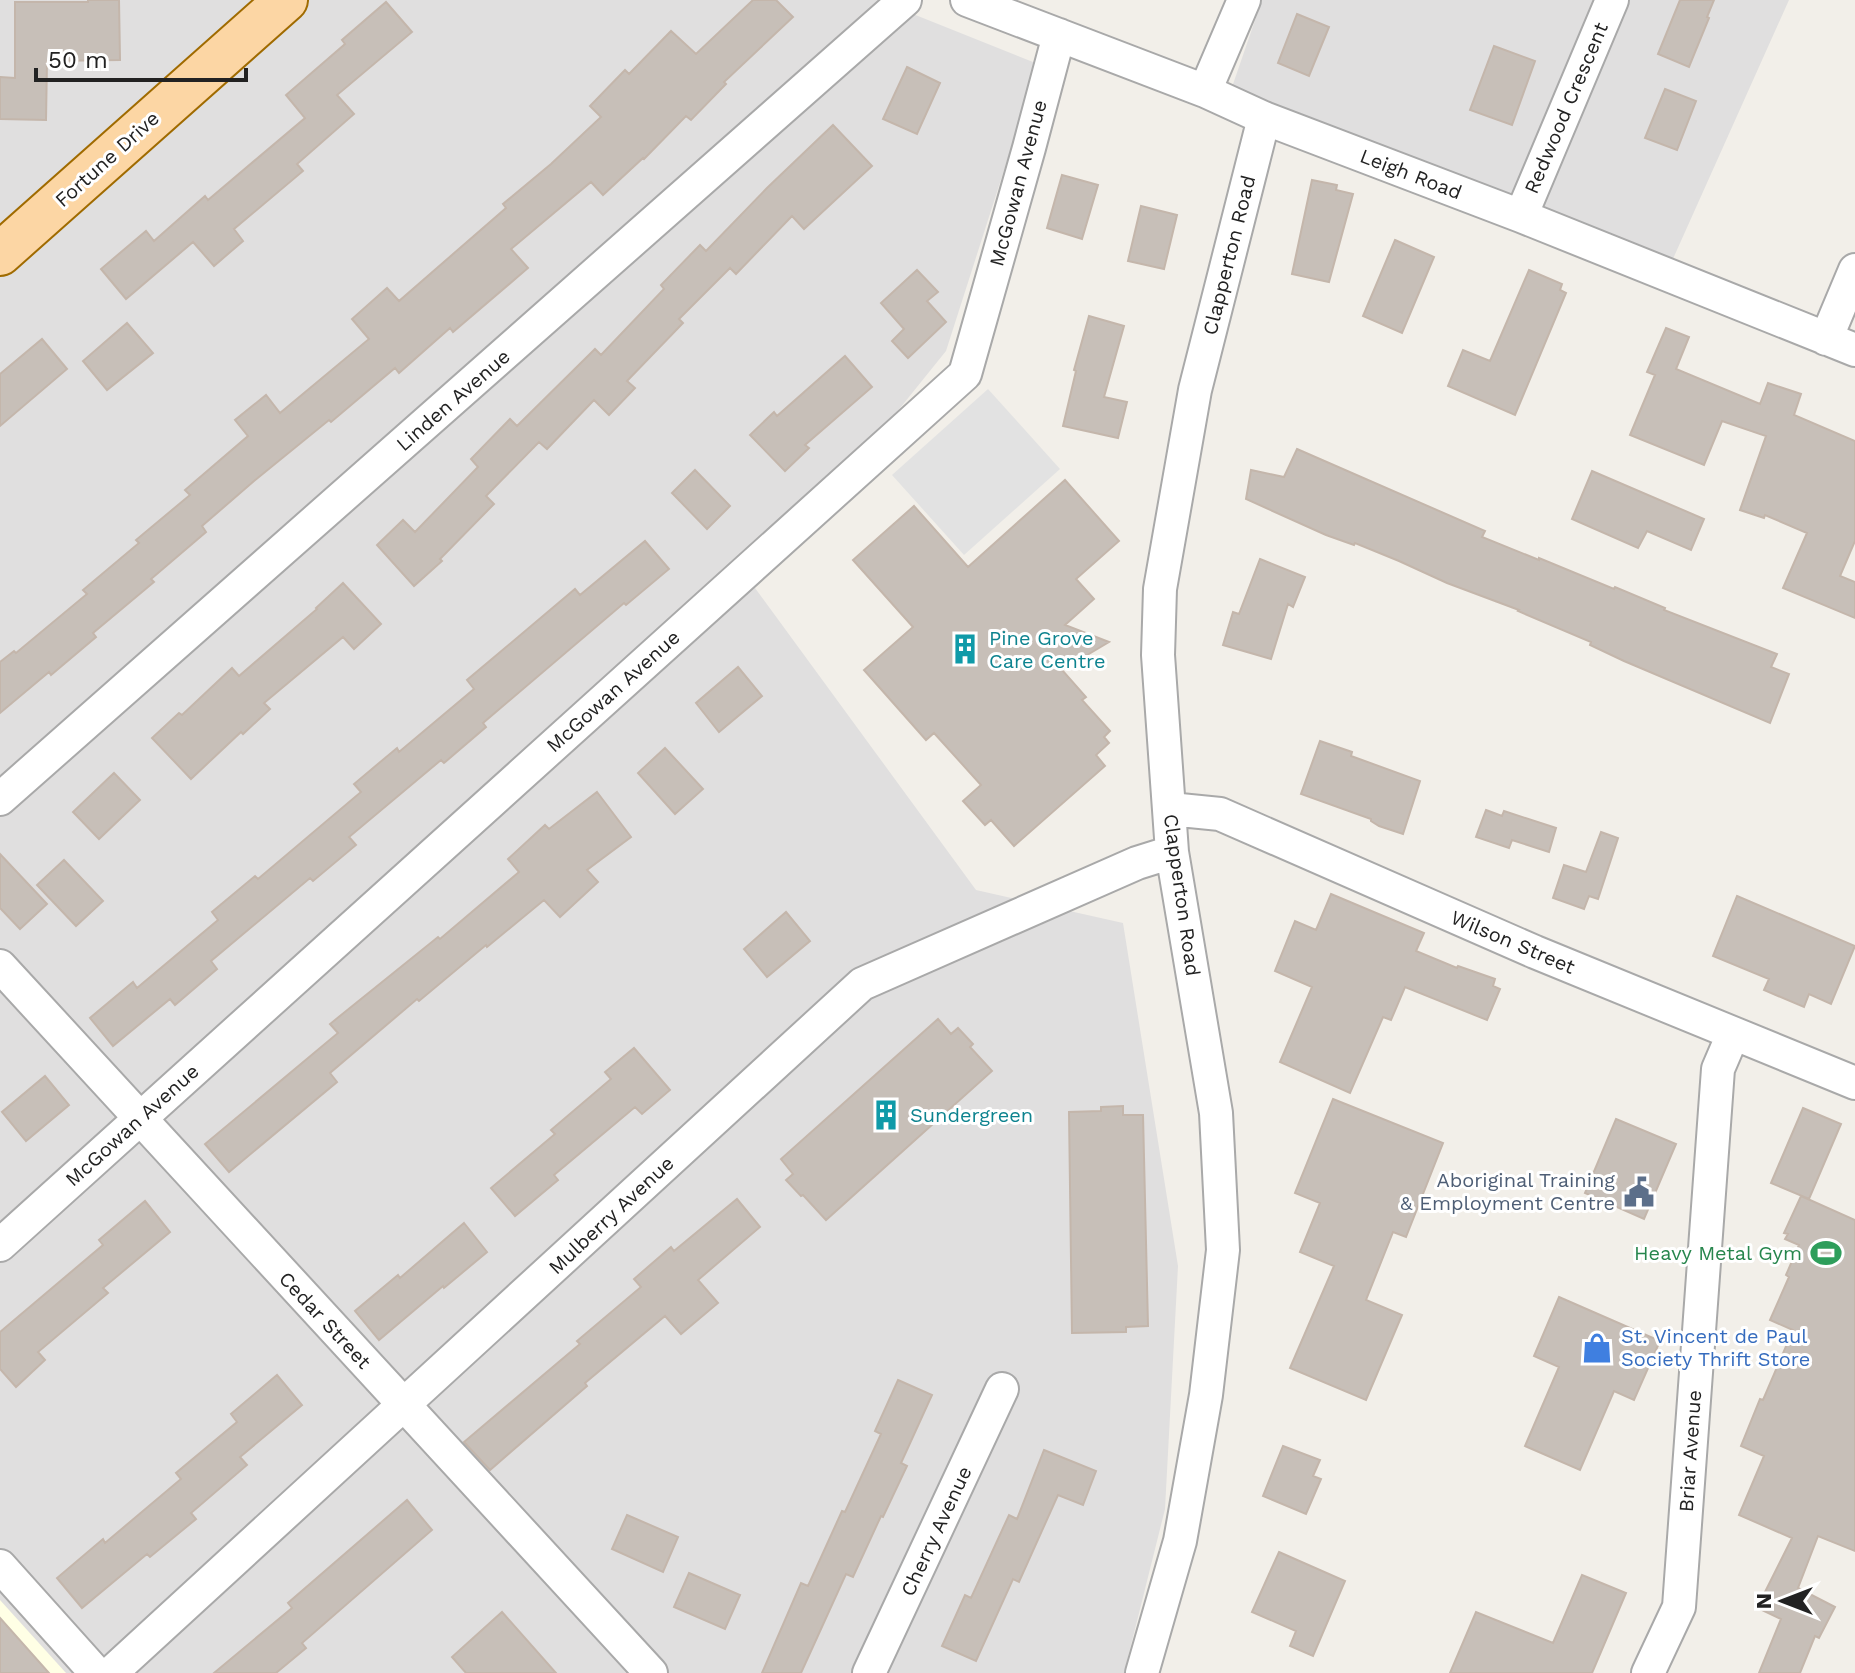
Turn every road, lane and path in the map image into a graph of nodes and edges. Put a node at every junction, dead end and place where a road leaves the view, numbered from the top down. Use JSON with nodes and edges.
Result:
{"nodes":[{"id":1,"x":286,"y":0,"type":"edge"},
{"id":2,"x":905,"y":0,"type":"edge"},
{"id":3,"x":967,"y":0,"type":"edge"},
{"id":4,"x":1244,"y":0,"type":"edge"},
{"id":5,"x":1612,"y":0,"type":"edge"},
{"id":6,"x":1059,"y":35,"type":"junction"},
{"id":7,"x":1205,"y":91,"type":"junction"},
{"id":8,"x":1264,"y":118,"type":"junction"},
{"id":9,"x":1521,"y":216,"type":"junction"},
{"id":10,"x":0,"y":254,"type":"edge"},
{"id":11,"x":1855,"y":270,"type":"edge"},
{"id":12,"x":1841,"y":345,"type":"edge"},
{"id":13,"x":0,"y":799,"type":"edge"},
{"id":14,"x":1170,"y":809,"type":"junction"},
{"id":15,"x":1172,"y":852,"type":"junction"},
{"id":16,"x":0,"y":966,"type":"edge"},
{"id":17,"x":1733,"y":1034,"type":"junction"},
{"id":18,"x":1855,"y":1083,"type":"edge"},
{"id":19,"x":140,"y":1118,"type":"junction"},
{"id":20,"x":0,"y":1245,"type":"edge"},
{"id":21,"x":1002,"y":1389,"type":"dead end"},
{"id":22,"x":403,"y":1405,"type":"junction"},
{"id":23,"x":0,"y":1566,"type":"edge"},
{"id":24,"x":96,"y":1673,"type":"edge"},
{"id":25,"x":111,"y":1673,"type":"edge"},
{"id":26,"x":651,"y":1673,"type":"edge"},
{"id":27,"x":869,"y":1673,"type":"edge"},
{"id":28,"x":1142,"y":1673,"type":"edge"},
{"id":29,"x":1648,"y":1673,"type":"edge"}],
"edges":[{"from":1,"to":10,"type":"main road","name":"Fortune Drive"},
{"from":2,"to":13,"type":"street","name":"Linden Avenue"},
{"from":3,"to":6,"type":"street","name":"Leigh Road"},
{"from":4,"to":7,"type":"street"},
{"from":5,"to":9,"type":"street","name":"Redwood Crescent"},
{"from":6,"to":7,"type":"street","name":"Leigh Road"},
{"from":6,"to":19,"type":"street","name":"McGowan Avenue"},
{"from":7,"to":8,"type":"street","name":"Leigh Road"},
{"from":8,"to":9,"type":"street","name":"Leigh Road"},
{"from":8,"to":14,"type":"street","name":"Clapperton Road"},
{"from":9,"to":12,"type":"street","name":"Leigh Road"},
{"from":11,"to":12,"type":"street"},
{"from":14,"to":15,"type":"street","name":"Clapperton Road"},
{"from":14,"to":17,"type":"street","name":"Wilson Street"},
{"from":15,"to":22,"type":"street","name":"Mulberry Avenue"},
{"from":15,"to":28,"type":"street","name":"Clapperton Road"},
{"from":16,"to":19,"type":"street","name":"Cedar Street"},
{"from":17,"to":18,"type":"street","name":"Wilson Street"},
{"from":17,"to":29,"type":"street","name":"Briar Avenue"},
{"from":19,"to":20,"type":"street","name":"McGowan Avenue"},
{"from":19,"to":22,"type":"street","name":"Cedar Street"},
{"from":21,"to":27,"type":"street","name":"Cherry Avenue"},
{"from":22,"to":25,"type":"street","name":"Mulberry Avenue"},
{"from":22,"to":26,"type":"street","name":"Cedar Street"},
{"from":23,"to":24,"type":"street"}]}
